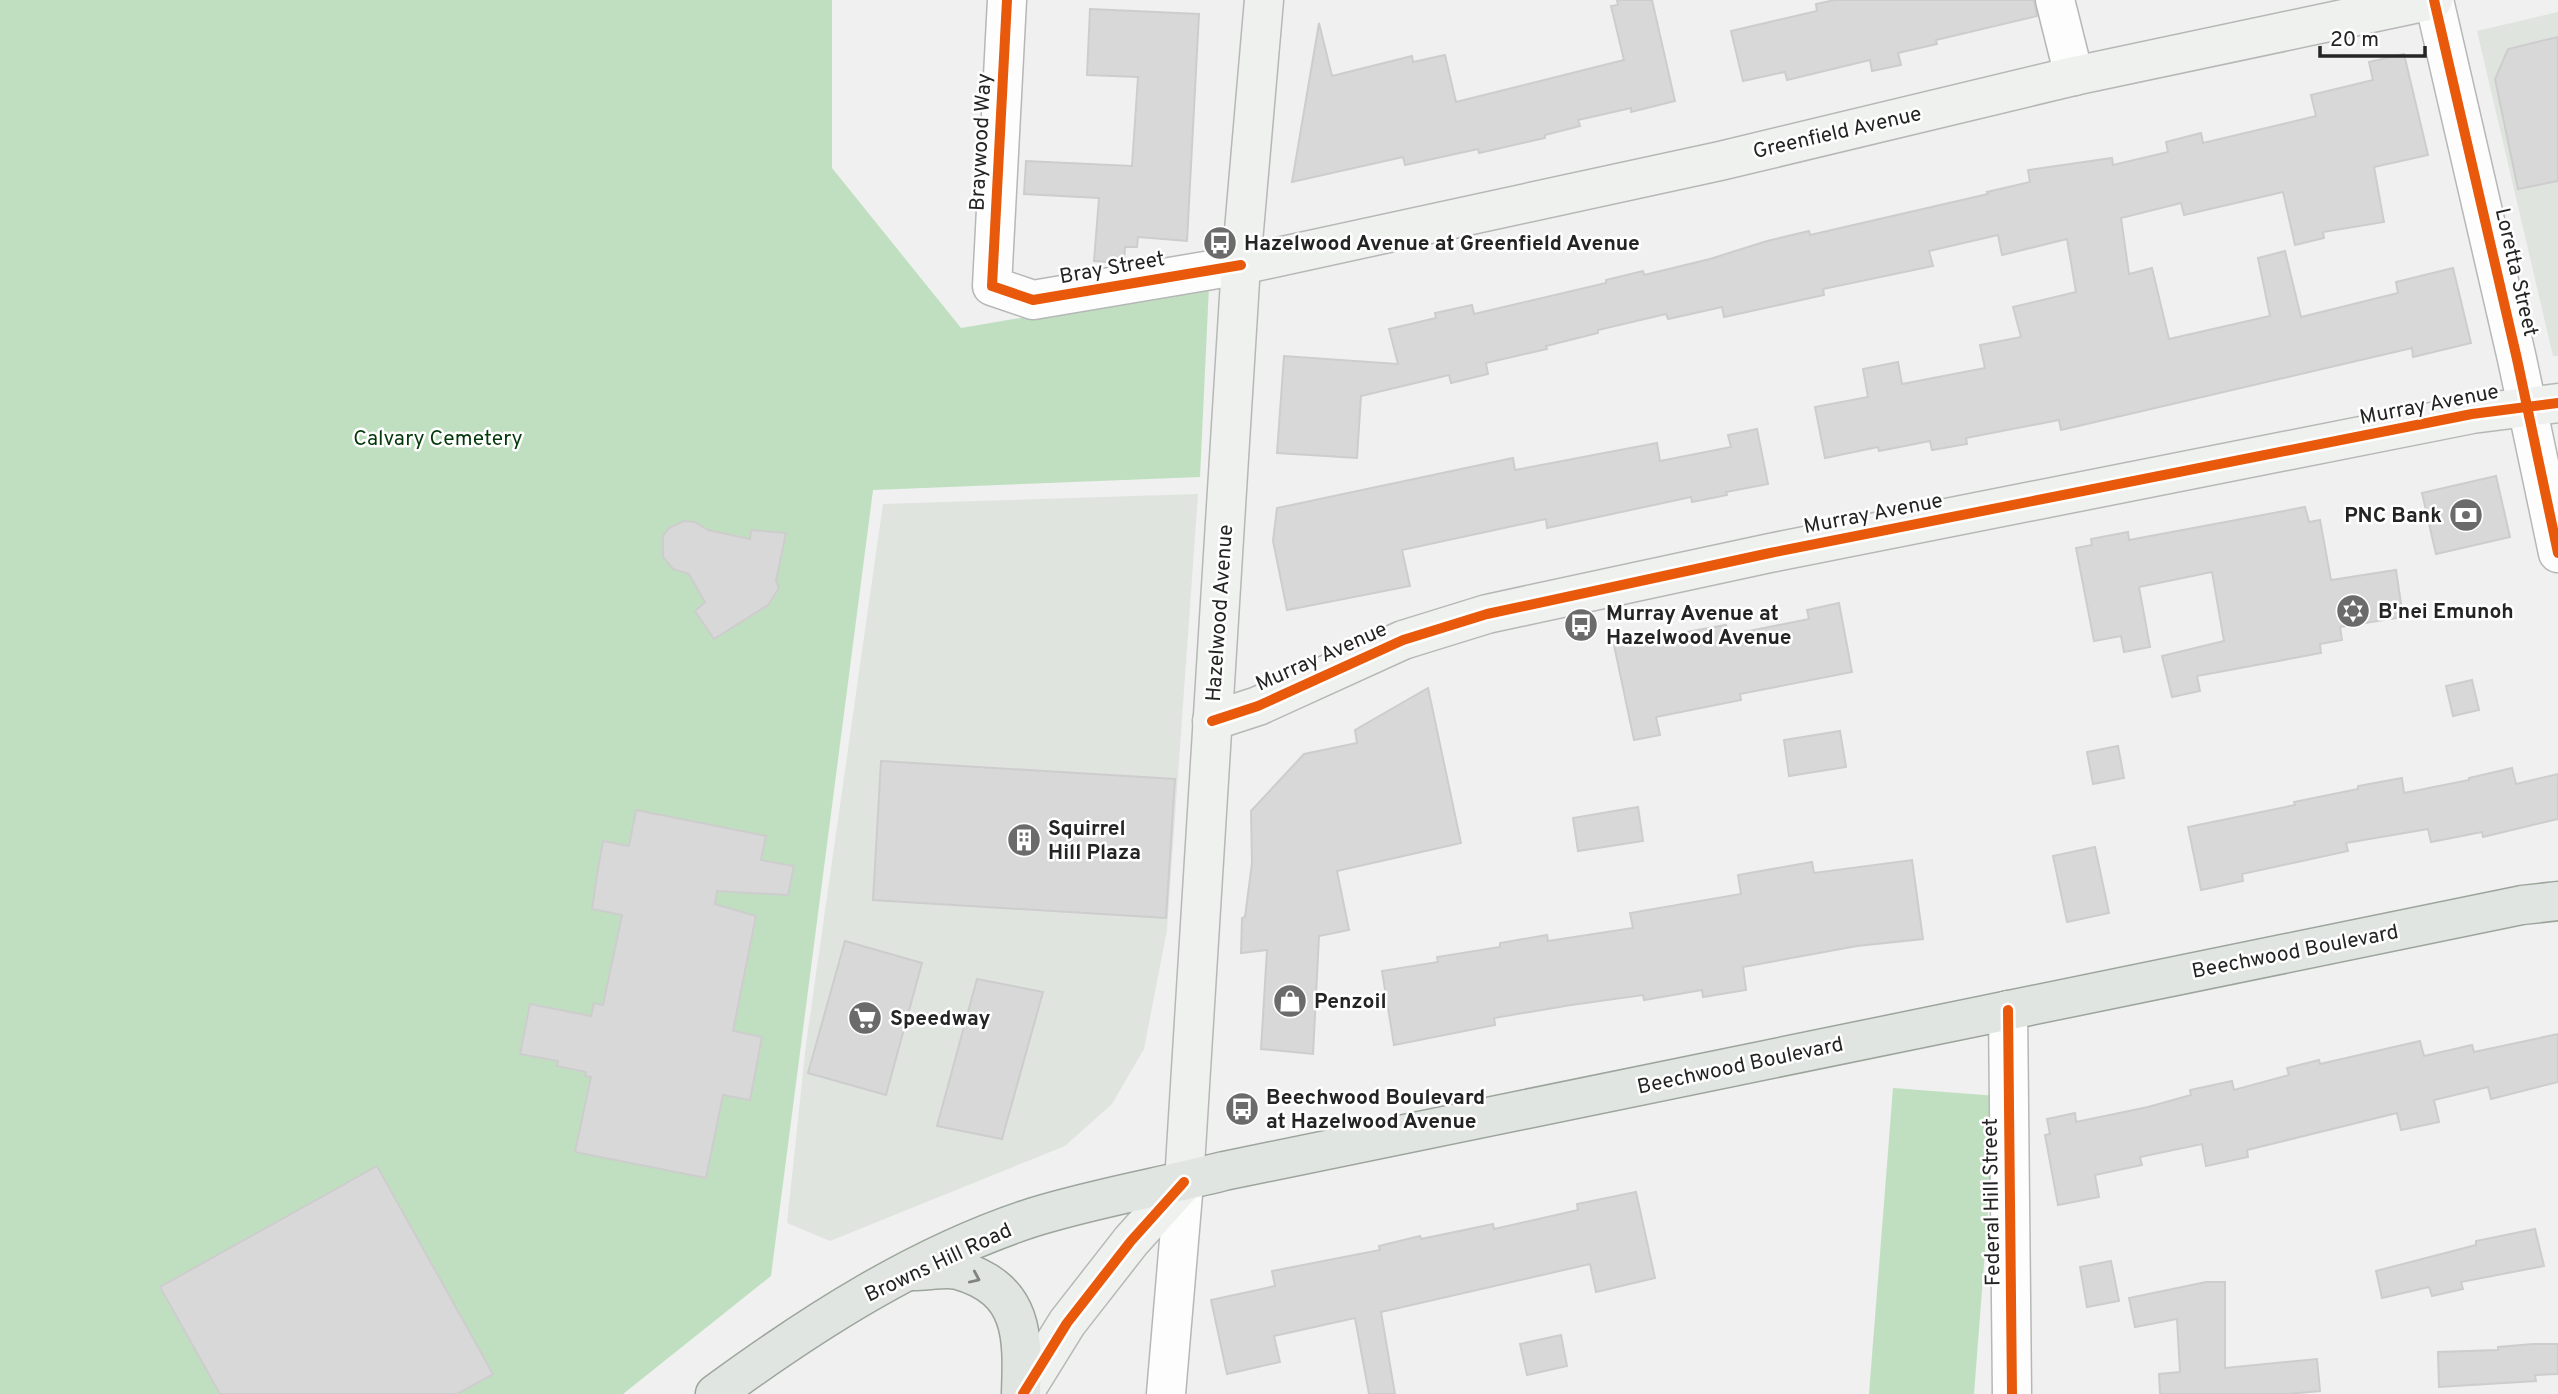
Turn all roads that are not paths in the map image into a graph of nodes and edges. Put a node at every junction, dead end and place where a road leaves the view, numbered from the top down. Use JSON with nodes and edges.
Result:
{"nodes":[{"id":1,"x":1007,"y":0,"type":"edge"},
{"id":2,"x":1264,"y":0,"type":"edge"},
{"id":3,"x":2055,"y":0,"type":"edge"},
{"id":4,"x":2433,"y":0,"type":"edge"},
{"id":5,"x":2074,"y":76,"type":"junction"},
{"id":6,"x":1241,"y":265,"type":"junction"},
{"id":7,"x":992,"y":286,"type":"joint"},
{"id":8,"x":2543,"y":404,"type":"edge"},
{"id":9,"x":2558,"y":554,"type":"edge"},
{"id":10,"x":1212,"y":721,"type":"junction"},
{"id":11,"x":2558,"y":901,"type":"edge"},
{"id":12,"x":2008,"y":1010,"type":"junction"},
{"id":13,"x":1184,"y":1182,"type":"junction"},
{"id":14,"x":908,"y":1271,"type":"junction"},
{"id":15,"x":715,"y":1394,"type":"edge"},
{"id":16,"x":1022,"y":1394,"type":"edge"},
{"id":17,"x":1166,"y":1394,"type":"edge"},
{"id":18,"x":2012,"y":1394,"type":"edge"}],
"edges":[{"from":1,"to":7,"type":"street","name":"Braywood Way"},
{"from":2,"to":6,"type":"main road","name":"Hazelwood Avenue"},
{"from":3,"to":5,"type":"street"},
{"from":4,"to":5,"type":"main road","name":"Greenfield Avenue"},
{"from":4,"to":8,"type":"street","name":"Loretta Street"},
{"from":5,"to":6,"type":"main road","name":"Greenfield Avenue"},
{"from":6,"to":7,"type":"street","name":"Bray Street"},
{"from":6,"to":10,"type":"main road","name":"Hazelwood Avenue"},
{"from":8,"to":9,"type":"street","name":"Loretta Street"},
{"from":8,"to":10,"type":"main road","name":"Murray Avenue"},
{"from":10,"to":13,"type":"main road","name":"Hazelwood Avenue"},
{"from":11,"to":12,"type":"main road","name":"Beechwood Boulevard"},
{"from":12,"to":13,"type":"main road","name":"Beechwood Boulevard"},
{"from":12,"to":18,"type":"street","name":"Federal Hill Street"},
{"from":13,"to":14,"type":"main road","name":"Browns Hill Road"},
{"from":13,"to":16,"type":"main road"},
{"from":13,"to":17,"type":"street","name":"Hazelwood Avenue"},
{"from":14,"to":15,"type":"main road","name":"Browns Hill Road"},
{"from":14,"to":16,"type":"main road","one_way":true}]}
